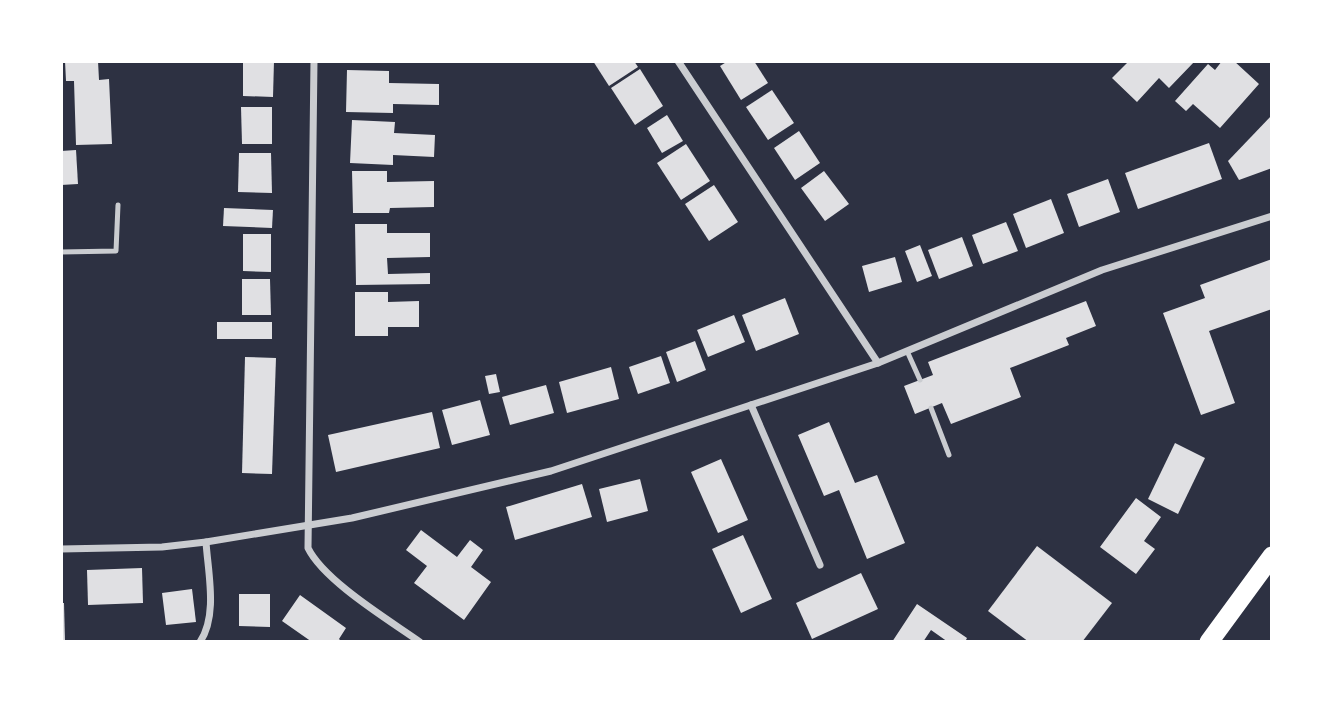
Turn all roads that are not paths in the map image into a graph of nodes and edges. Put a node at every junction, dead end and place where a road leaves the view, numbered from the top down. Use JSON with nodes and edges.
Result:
{"nodes":[{"id":1,"x":314,"y":61,"type":"edge"},
{"id":2,"x":678,"y":61,"type":"edge"},
{"id":3,"x":118,"y":205,"type":"dead end"},
{"id":4,"x":1272,"y":216,"type":"edge"},
{"id":5,"x":61,"y":252,"type":"edge"},
{"id":6,"x":907,"y":351,"type":"junction"},
{"id":7,"x":878,"y":363,"type":"junction"},
{"id":8,"x":920,"y":380,"type":"dead end"},
{"id":9,"x":751,"y":405,"type":"junction"},
{"id":10,"x":931,"y":408,"type":"dead end"},
{"id":11,"x":949,"y":456,"type":"dead end"},
{"id":12,"x":307,"y":526,"type":"junction"},
{"id":13,"x":206,"y":542,"type":"junction"},
{"id":14,"x":61,"y":549,"type":"edge"},
{"id":15,"x":1272,"y":556,"type":"edge"},
{"id":16,"x":820,"y":565,"type":"dead end"},
{"id":17,"x":200,"y":642,"type":"edge"},
{"id":18,"x":420,"y":642,"type":"edge"},
{"id":19,"x":1209,"y":642,"type":"edge"}],
"edges":[{"from":1,"to":12,"type":"street"},
{"from":2,"to":7,"type":"street"},
{"from":3,"to":5,"type":"lane"},
{"from":4,"to":6,"type":"street"},
{"from":6,"to":7,"type":"street"},
{"from":6,"to":8,"type":"lane"},
{"from":7,"to":9,"type":"street"},
{"from":9,"to":12,"type":"street"},
{"from":9,"to":16,"type":"street"},
{"from":10,"to":11,"type":"lane"},
{"from":12,"to":13,"type":"street"},
{"from":12,"to":18,"type":"street"},
{"from":13,"to":14,"type":"street"},
{"from":13,"to":17,"type":"street"},
{"from":15,"to":19,"type":"highway"}]}
